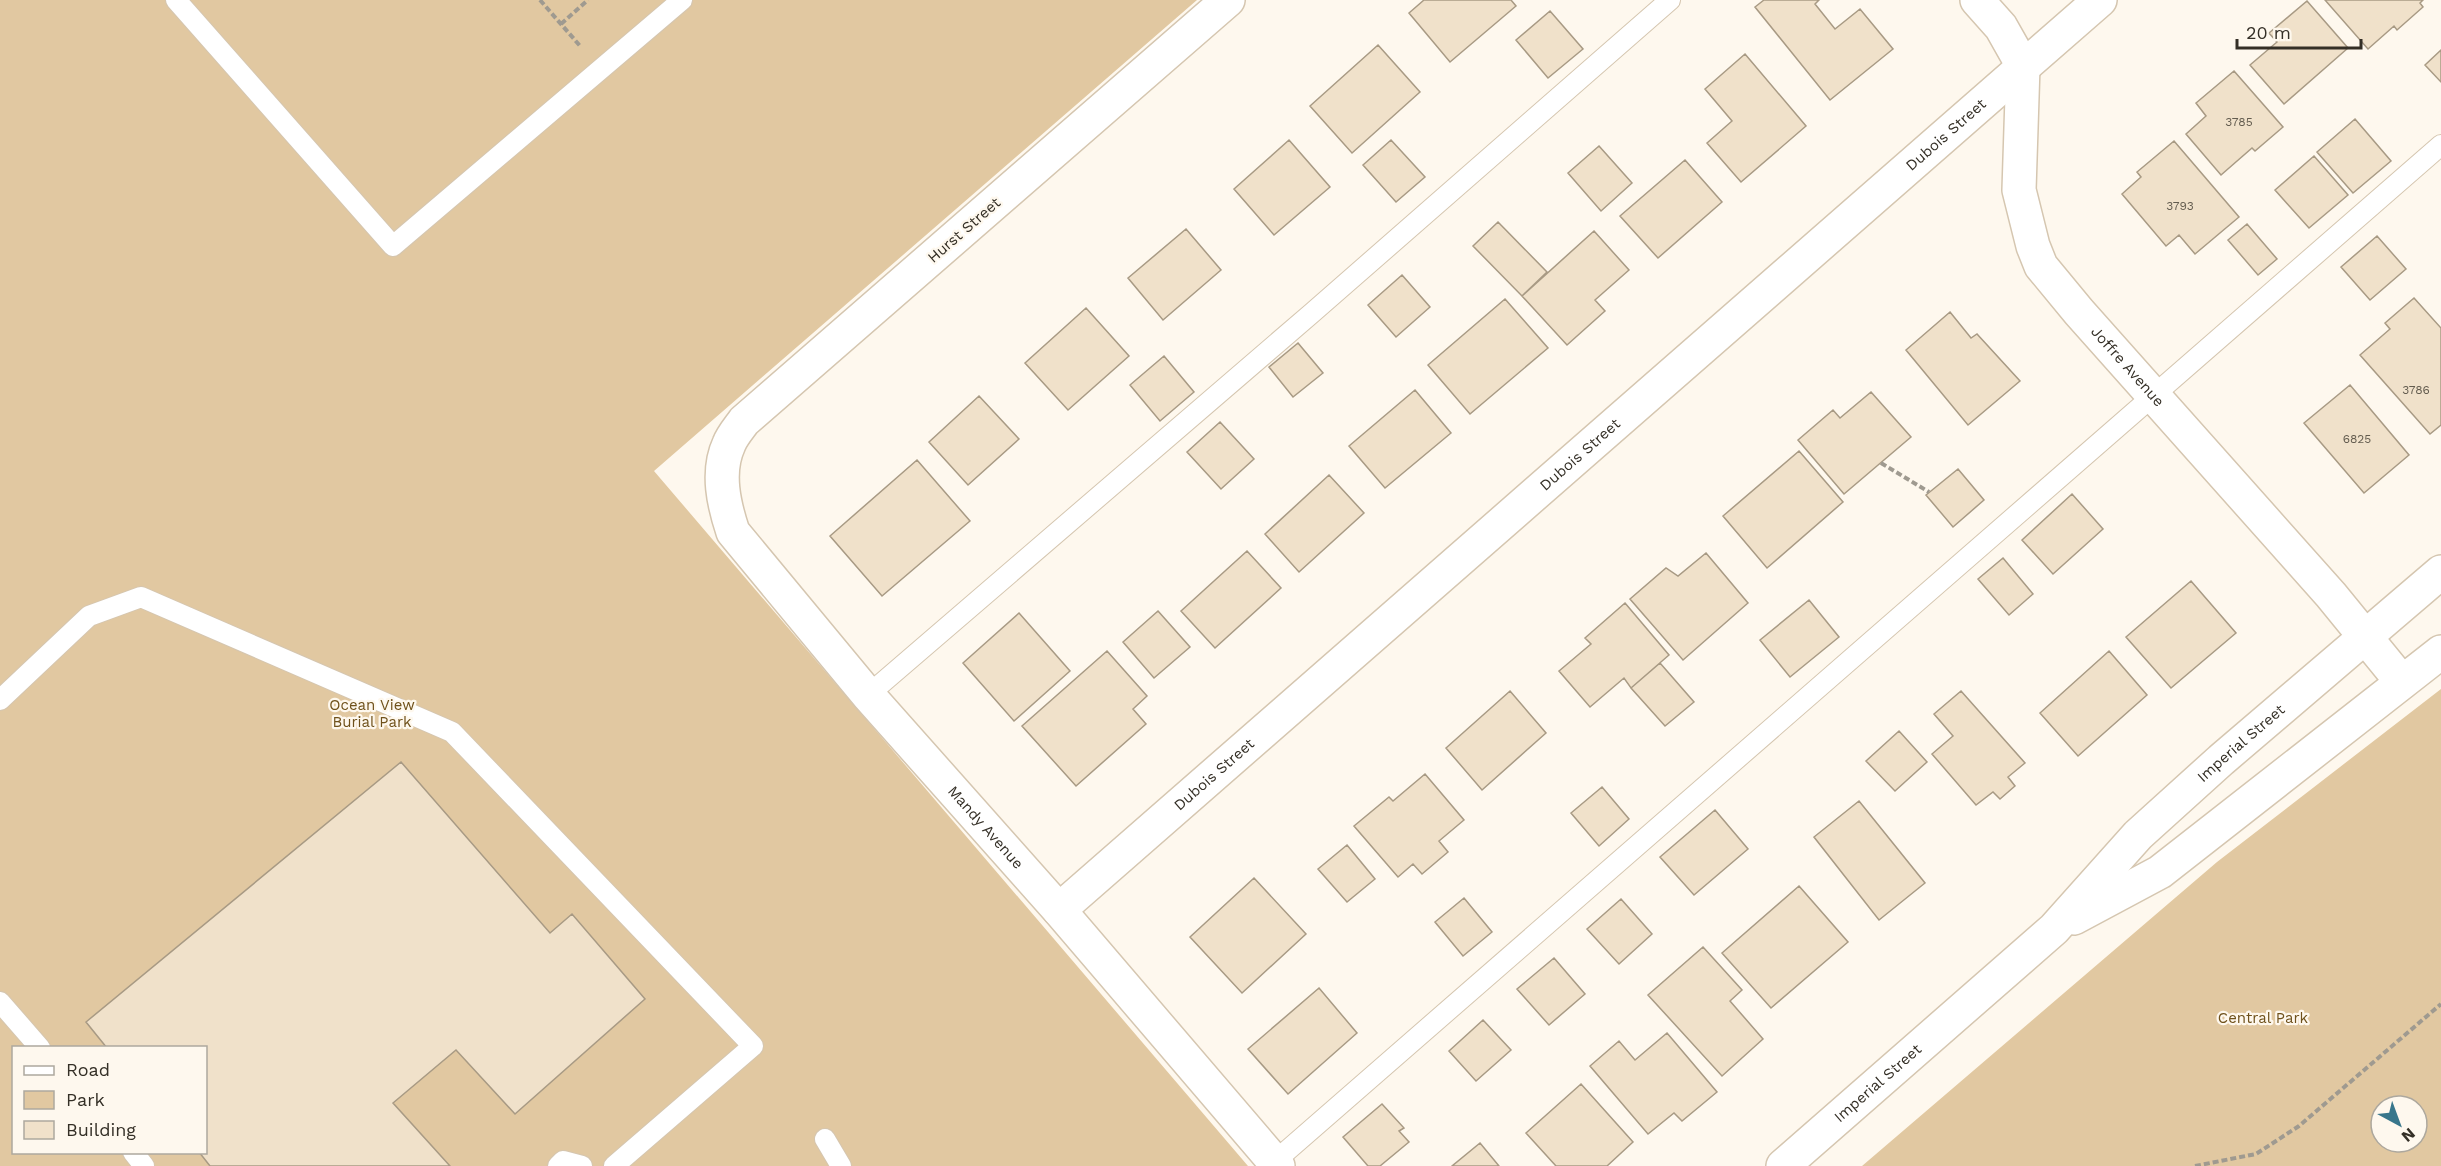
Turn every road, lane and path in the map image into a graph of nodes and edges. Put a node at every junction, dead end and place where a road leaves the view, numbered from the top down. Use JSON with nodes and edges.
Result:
{"nodes":[{"id":1,"x":176,"y":0,"type":"edge"},
{"id":2,"x":540,"y":0,"type":"edge"},
{"id":3,"x":588,"y":0,"type":"edge"},
{"id":4,"x":682,"y":0,"type":"edge"},
{"id":5,"x":1228,"y":0,"type":"edge"},
{"id":6,"x":1670,"y":0,"type":"edge"},
{"id":7,"x":1977,"y":0,"type":"edge"},
{"id":8,"x":2100,"y":0,"type":"edge"},
{"id":9,"x":561,"y":24,"type":"junction"},
{"id":10,"x":2023,"y":66,"type":"junction"},
{"id":11,"x":600,"y":70,"type":"junction"},
{"id":12,"x":2441,"y":145,"type":"edge"},
{"id":13,"x":2153,"y":396,"type":"junction"},
{"id":14,"x":1881,"y":463,"type":"dead end"},
{"id":15,"x":722,"y":475,"type":"joint"},
{"id":16,"x":1929,"y":492,"type":"dead end"},
{"id":17,"x":2441,"y":572,"type":"edge"},
{"id":18,"x":2366,"y":637,"type":"junction"},
{"id":19,"x":2441,"y":652,"type":"edge"},
{"id":20,"x":2402,"y":682,"type":"junction"},
{"id":21,"x":868,"y":695,"type":"junction"},
{"id":22,"x":0,"y":700,"type":"edge"},
{"id":23,"x":1059,"y":910,"type":"junction"},
{"id":24,"x":2054,"y":929,"type":"junction"},
{"id":25,"x":0,"y":1002,"type":"edge"},
{"id":26,"x":2441,"y":1004,"type":"edge"},
{"id":27,"x":39,"y":1046,"type":"edge"},
{"id":28,"x":825,"y":1139,"type":"dead end"},
{"id":29,"x":135,"y":1154,"type":"edge"},
{"id":30,"x":1276,"y":1164,"type":"edge"},
{"id":31,"x":144,"y":1166,"type":"edge"},
{"id":32,"x":558,"y":1166,"type":"edge"},
{"id":33,"x":582,"y":1166,"type":"edge"},
{"id":34,"x":614,"y":1166,"type":"edge"},
{"id":35,"x":841,"y":1166,"type":"edge"},
{"id":36,"x":1783,"y":1166,"type":"edge"},
{"id":37,"x":2195,"y":1166,"type":"edge"}],
"edges":[{"from":1,"to":11,"type":"lane"},
{"from":2,"to":9,"type":"path"},
{"from":3,"to":9,"type":"path"},
{"from":4,"to":11,"type":"lane"},
{"from":5,"to":15,"type":"street","name":"Hurst Street"},
{"from":6,"to":21,"type":"lane"},
{"from":7,"to":10,"type":"street"},
{"from":8,"to":10,"type":"street","name":"Dubois Street"},
{"from":9,"to":11,"type":"path"},
{"from":10,"to":13,"type":"street","name":"Joffre Avenue"},
{"from":10,"to":23,"type":"street","name":"Dubois Street"},
{"from":12,"to":13,"type":"lane"},
{"from":13,"to":18,"type":"street","name":"Joffre Avenue"},
{"from":13,"to":30,"type":"lane"},
{"from":14,"to":16,"type":"path"},
{"from":15,"to":21,"type":"street","name":"Mandy Avenue"},
{"from":17,"to":18,"type":"street","name":"Imperial Street"},
{"from":18,"to":20,"type":"street","name":"Joffre Avenue"},
{"from":18,"to":24,"type":"street","name":"Imperial Street"},
{"from":19,"to":20,"type":"street","name":"Imperial Street"},
{"from":20,"to":24,"type":"street","name":"Imperial Street"},
{"from":21,"to":23,"type":"street","name":"Mandy Avenue"},
{"from":22,"to":34,"type":"lane"},
{"from":23,"to":30,"type":"street","name":"Mandy Avenue"},
{"from":24,"to":36,"type":"street","name":"Imperial Street"},
{"from":25,"to":27,"type":"lane"},
{"from":26,"to":37,"type":"path"},
{"from":28,"to":35,"type":"lane"},
{"from":29,"to":31,"type":"lane"},
{"from":32,"to":33,"type":"lane"}]}
